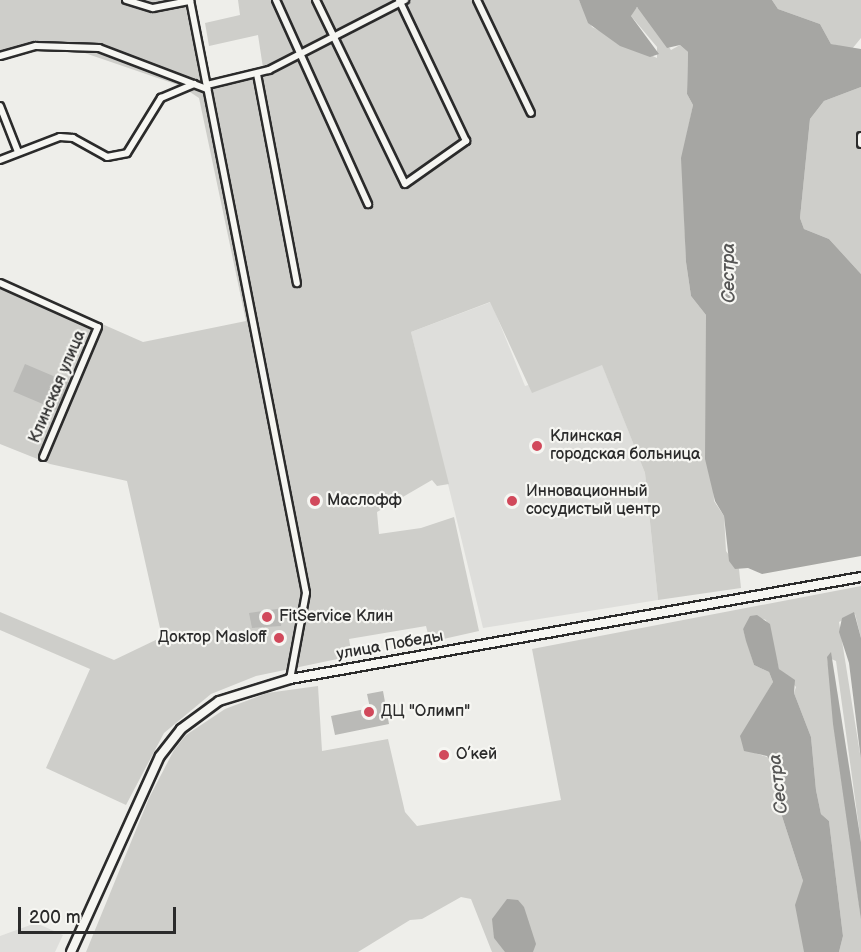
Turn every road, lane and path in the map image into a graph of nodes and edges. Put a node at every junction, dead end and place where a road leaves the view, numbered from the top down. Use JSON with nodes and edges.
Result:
{"nodes":[{"id":1,"x":126,"y":0,"type":"edge"},
{"id":2,"x":190,"y":0,"type":"edge"},
{"id":3,"x":276,"y":0,"type":"edge"},
{"id":4,"x":316,"y":0,"type":"edge"},
{"id":5,"x":477,"y":0,"type":"edge"},
{"id":6,"x":401,"y":1,"type":"edge"},
{"id":7,"x":333,"y":38,"type":"junction"},
{"id":8,"x":0,"y":56,"type":"edge"},
{"id":9,"x":298,"y":57,"type":"junction"},
{"id":10,"x":257,"y":74,"type":"junction"},
{"id":11,"x":194,"y":84,"type":"junction"},
{"id":12,"x":207,"y":87,"type":"junction"},
{"id":13,"x":0,"y":106,"type":"edge"},
{"id":14,"x":531,"y":113,"type":"dead end"},
{"id":15,"x":861,"y":136,"type":"edge"},
{"id":16,"x":861,"y":144,"type":"edge"},
{"id":17,"x":18,"y":152,"type":"junction"},
{"id":18,"x":0,"y":160,"type":"edge"},
{"id":19,"x":368,"y":204,"type":"dead end"},
{"id":20,"x":0,"y":283,"type":"edge"},
{"id":21,"x":297,"y":283,"type":"dead end"},
{"id":22,"x":43,"y":457,"type":"dead end"},
{"id":23,"x":861,"y":577,"type":"edge"},
{"id":24,"x":290,"y":679,"type":"junction"},
{"id":25,"x":71,"y":952,"type":"edge"}],
"edges":[{"from":1,"to":2,"type":"street"},
{"from":2,"to":12,"type":"street"},
{"from":3,"to":9,"type":"street"},
{"from":4,"to":7,"type":"street"},
{"from":5,"to":14,"type":"street"},
{"from":6,"to":7,"type":"street"},
{"from":6,"to":7,"type":"street"},
{"from":7,"to":9,"type":"street"},
{"from":8,"to":11,"type":"street"},
{"from":9,"to":10,"type":"street"},
{"from":9,"to":19,"type":"street"},
{"from":10,"to":12,"type":"street"},
{"from":10,"to":21,"type":"street"},
{"from":11,"to":12,"type":"street"},
{"from":11,"to":17,"type":"street"},
{"from":12,"to":24,"type":"street"},
{"from":13,"to":17,"type":"street"},
{"from":15,"to":16,"type":"street"},
{"from":17,"to":18,"type":"street"},
{"from":20,"to":22,"type":"street","name":"Клинская улица"},
{"from":23,"to":24,"type":"street","name":"улица Победы"},
{"from":24,"to":25,"type":"street","name":"улица Победы"}]}
